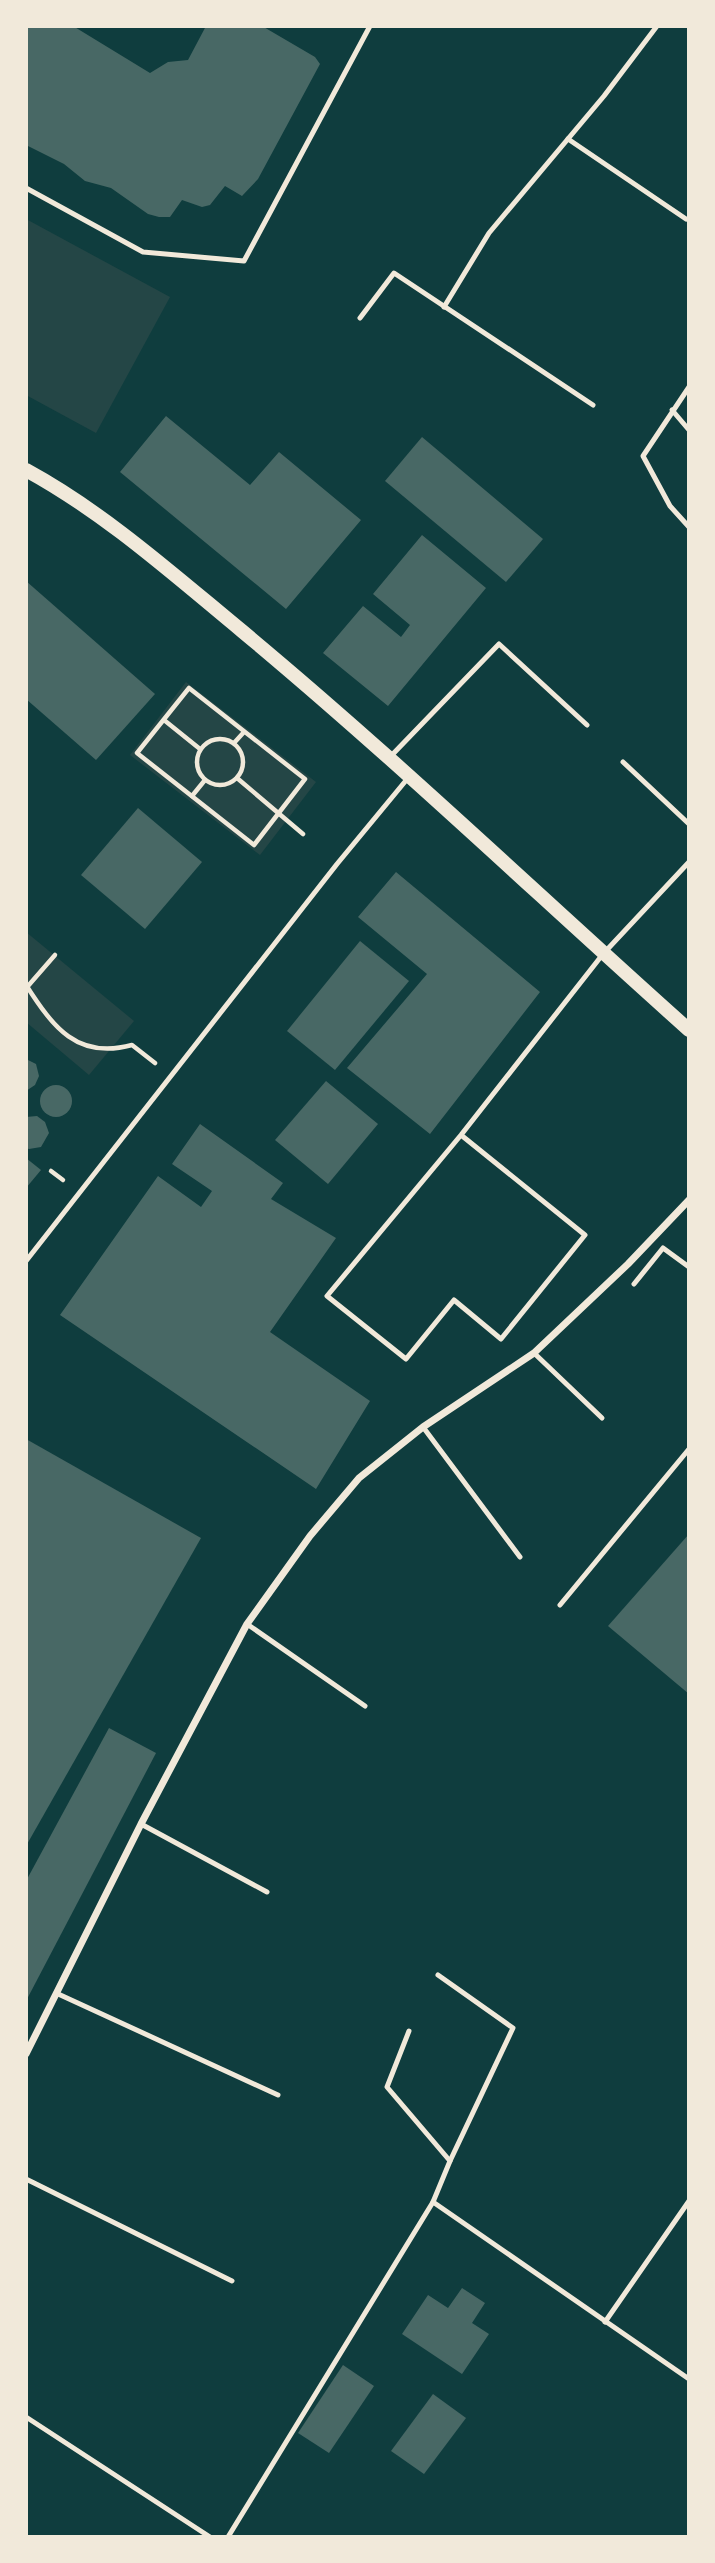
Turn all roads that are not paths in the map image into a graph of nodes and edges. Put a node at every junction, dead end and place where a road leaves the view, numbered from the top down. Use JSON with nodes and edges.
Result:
{"nodes":[{"id":1,"x":370,"y":26,"type":"edge"},
{"id":2,"x":657,"y":26,"type":"edge"},
{"id":3,"x":568,"y":139,"type":"junction"},
{"id":4,"x":26,"y":188,"type":"edge"},
{"id":5,"x":686,"y":219,"type":"dead end"},
{"id":6,"x":444,"y":307,"type":"junction"},
{"id":7,"x":360,"y":318,"type":"dead end"},
{"id":8,"x":689,"y":387,"type":"edge"},
{"id":9,"x":593,"y":405,"type":"dead end"},
{"id":10,"x":672,"y":410,"type":"junction"},
{"id":11,"x":689,"y":430,"type":"edge"},
{"id":12,"x":26,"y":470,"type":"edge"},
{"id":13,"x":689,"y":527,"type":"edge"},
{"id":14,"x":587,"y":725,"type":"dead end"},
{"id":15,"x":390,"y":757,"type":"junction"},
{"id":16,"x":624,"y":762,"type":"dead end"},
{"id":17,"x":410,"y":776,"type":"junction"},
{"id":18,"x":689,"y":824,"type":"edge"},
{"id":19,"x":689,"y":862,"type":"edge"},
{"id":20,"x":603,"y":954,"type":"junction"},
{"id":21,"x":689,"y":1030,"type":"edge"},
{"id":22,"x":461,"y":1135,"type":"junction"},
{"id":23,"x":689,"y":1200,"type":"edge"},
{"id":24,"x":26,"y":1261,"type":"edge"},
{"id":25,"x":689,"y":1267,"type":"edge"},
{"id":26,"x":634,"y":1284,"type":"dead end"},
{"id":27,"x":534,"y":1353,"type":"junction"},
{"id":28,"x":602,"y":1419,"type":"dead end"},
{"id":29,"x":423,"y":1427,"type":"junction"},
{"id":30,"x":689,"y":1449,"type":"edge"},
{"id":31,"x":520,"y":1557,"type":"dead end"},
{"id":32,"x":561,"y":1605,"type":"dead end"},
{"id":33,"x":247,"y":1624,"type":"junction"},
{"id":34,"x":365,"y":1706,"type":"dead end"},
{"id":35,"x":141,"y":1824,"type":"junction"},
{"id":36,"x":267,"y":1892,"type":"dead end"},
{"id":37,"x":438,"y":1975,"type":"dead end"},
{"id":38,"x":56,"y":1993,"type":"junction"},
{"id":39,"x":410,"y":2031,"type":"dead end"},
{"id":40,"x":26,"y":2054,"type":"edge"},
{"id":41,"x":278,"y":2095,"type":"dead end"},
{"id":42,"x":450,"y":2161,"type":"junction"},
{"id":43,"x":26,"y":2179,"type":"edge"},
{"id":44,"x":689,"y":2201,"type":"edge"},
{"id":45,"x":433,"y":2202,"type":"junction"},
{"id":46,"x":232,"y":2281,"type":"dead end"},
{"id":47,"x":605,"y":2322,"type":"junction"},
{"id":48,"x":689,"y":2379,"type":"edge"},
{"id":49,"x":26,"y":2417,"type":"edge"},
{"id":50,"x":210,"y":2537,"type":"edge"},
{"id":51,"x":228,"y":2537,"type":"edge"}],
"edges":[{"from":1,"to":4,"type":"lane"},
{"from":2,"to":3,"type":"lane"},
{"from":3,"to":5,"type":"lane"},
{"from":3,"to":6,"type":"lane"},
{"from":6,"to":7,"type":"lane"},
{"from":6,"to":9,"type":"lane"},
{"from":8,"to":10,"type":"lane"},
{"from":10,"to":11,"type":"lane"},
{"from":10,"to":13,"type":"lane"},
{"from":12,"to":15,"type":"main road"},
{"from":14,"to":15,"type":"lane"},
{"from":15,"to":17,"type":"main road"},
{"from":16,"to":18,"type":"lane"},
{"from":17,"to":20,"type":"main road"},
{"from":17,"to":24,"type":"lane"},
{"from":19,"to":20,"type":"lane"},
{"from":20,"to":21,"type":"main road"},
{"from":20,"to":22,"type":"lane"},
{"from":22,"to":22,"type":"lane"},
{"from":23,"to":27,"type":"street"},
{"from":25,"to":26,"type":"lane"},
{"from":27,"to":28,"type":"lane"},
{"from":27,"to":29,"type":"street"},
{"from":29,"to":31,"type":"lane"},
{"from":29,"to":33,"type":"street"},
{"from":30,"to":32,"type":"lane"},
{"from":33,"to":34,"type":"lane"},
{"from":33,"to":35,"type":"street"},
{"from":35,"to":36,"type":"lane"},
{"from":35,"to":38,"type":"street"},
{"from":37,"to":42,"type":"lane"},
{"from":38,"to":40,"type":"street"},
{"from":38,"to":41,"type":"lane"},
{"from":39,"to":42,"type":"lane"},
{"from":42,"to":45,"type":"lane"},
{"from":43,"to":46,"type":"lane"},
{"from":44,"to":47,"type":"lane"},
{"from":45,"to":47,"type":"lane"},
{"from":45,"to":51,"type":"lane"},
{"from":47,"to":48,"type":"lane"},
{"from":49,"to":50,"type":"lane"}]}
